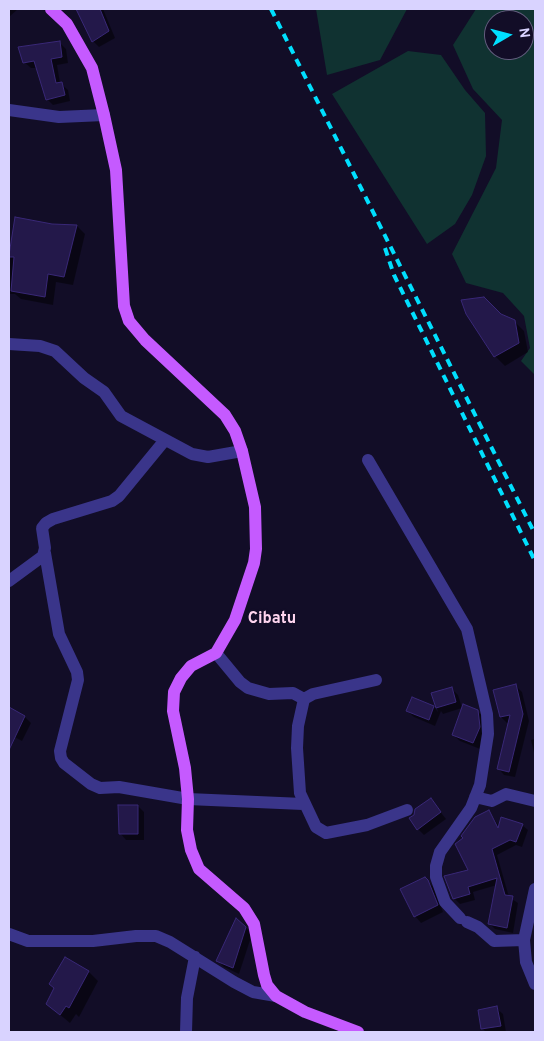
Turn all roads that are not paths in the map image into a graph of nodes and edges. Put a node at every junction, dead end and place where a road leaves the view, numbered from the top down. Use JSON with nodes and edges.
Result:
{"nodes":[{"id":1,"x":51,"y":9,"type":"edge"},
{"id":2,"x":9,"y":110,"type":"edge"},
{"id":3,"x":104,"y":115,"type":"junction"},
{"id":4,"x":9,"y":344,"type":"edge"},
{"id":5,"x":164,"y":440,"type":"junction"},
{"id":6,"x":242,"y":452,"type":"junction"},
{"id":7,"x":368,"y":460,"type":"dead end"},
{"id":8,"x":45,"y":553,"type":"junction"},
{"id":9,"x":9,"y":581,"type":"edge"},
{"id":10,"x":216,"y":653,"type":"junction"},
{"id":11,"x":376,"y":680,"type":"dead end"},
{"id":12,"x":304,"y":699,"type":"junction"},
{"id":13,"x":475,"y":797,"type":"junction"},
{"id":14,"x":188,"y":799,"type":"junction"},
{"id":15,"x":535,"y":801,"type":"edge"},
{"id":16,"x":304,"y":804,"type":"junction"},
{"id":17,"x":407,"y":810,"type":"dead end"},
{"id":18,"x":535,"y":889,"type":"edge"},
{"id":19,"x":9,"y":934,"type":"edge"},
{"id":20,"x":524,"y":940,"type":"junction"},
{"id":21,"x":195,"y":958,"type":"junction"},
{"id":22,"x":535,"y":984,"type":"edge"},
{"id":23,"x":276,"y":996,"type":"junction"},
{"id":24,"x":186,"y":1032,"type":"edge"},
{"id":25,"x":358,"y":1032,"type":"edge"}],
"edges":[{"from":1,"to":3,"type":"main road"},
{"from":2,"to":3,"type":"street"},
{"from":3,"to":6,"type":"main road"},
{"from":4,"to":5,"type":"street"},
{"from":5,"to":6,"type":"street"},
{"from":5,"to":8,"type":"street"},
{"from":6,"to":10,"type":"main road"},
{"from":7,"to":13,"type":"street"},
{"from":8,"to":9,"type":"street"},
{"from":8,"to":14,"type":"street"},
{"from":10,"to":12,"type":"street"},
{"from":10,"to":14,"type":"main road"},
{"from":11,"to":12,"type":"street"},
{"from":12,"to":16,"type":"street"},
{"from":13,"to":15,"type":"street"},
{"from":13,"to":20,"type":"street"},
{"from":14,"to":16,"type":"street"},
{"from":14,"to":23,"type":"main road"},
{"from":16,"to":17,"type":"street"},
{"from":18,"to":20,"type":"street"},
{"from":19,"to":21,"type":"street"},
{"from":20,"to":22,"type":"street"},
{"from":21,"to":23,"type":"street"},
{"from":21,"to":24,"type":"street"},
{"from":23,"to":25,"type":"main road"}]}
